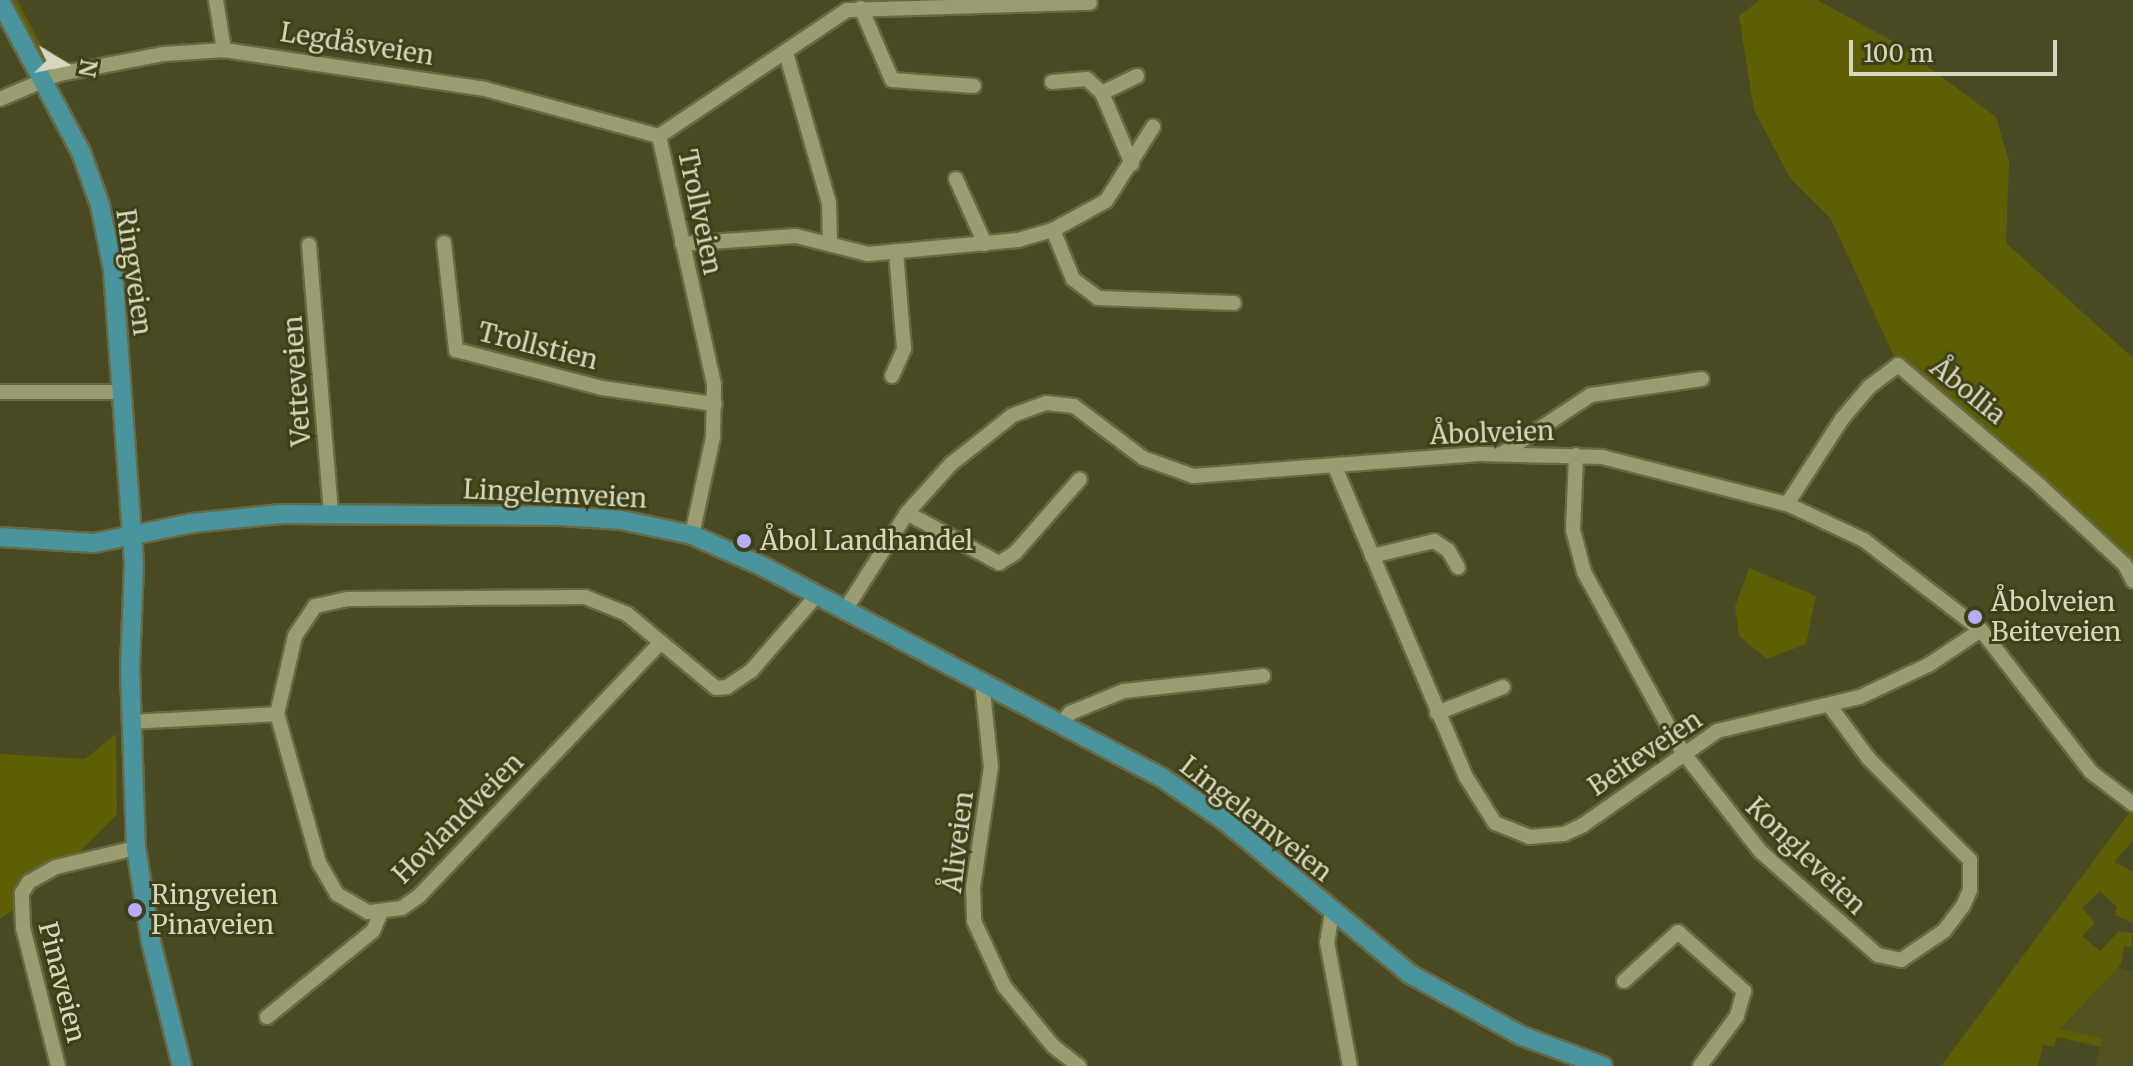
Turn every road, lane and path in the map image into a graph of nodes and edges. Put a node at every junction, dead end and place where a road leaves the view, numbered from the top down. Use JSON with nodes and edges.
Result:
{"nodes":[{"id":1,"x":216,"y":0,"type":"edge"},
{"id":2,"x":0,"y":1,"type":"edge"},
{"id":3,"x":1090,"y":3,"type":"dead end"},
{"id":4,"x":861,"y":8,"type":"junction"},
{"id":5,"x":224,"y":50,"type":"junction"},
{"id":6,"x":786,"y":53,"type":"junction"},
{"id":7,"x":1137,"y":76,"type":"dead end"},
{"id":8,"x":44,"y":79,"type":"junction"},
{"id":9,"x":1052,"y":82,"type":"dead end"},
{"id":10,"x":974,"y":86,"type":"dead end"},
{"id":11,"x":1102,"y":93,"type":"junction"},
{"id":12,"x":0,"y":99,"type":"edge"},
{"id":13,"x":1153,"y":127,"type":"dead end"},
{"id":14,"x":659,"y":136,"type":"junction"},
{"id":15,"x":1132,"y":164,"type":"junction"},
{"id":16,"x":956,"y":179,"type":"dead end"},
{"id":17,"x":1053,"y":230,"type":"junction"},
{"id":18,"x":444,"y":243,"type":"dead end"},
{"id":19,"x":830,"y":243,"type":"junction"},
{"id":20,"x":682,"y":244,"type":"junction"},
{"id":21,"x":985,"y":244,"type":"junction"},
{"id":22,"x":309,"y":245,"type":"dead end"},
{"id":23,"x":896,"y":251,"type":"junction"},
{"id":24,"x":1234,"y":303,"type":"dead end"},
{"id":25,"x":892,"y":376,"type":"dead end"},
{"id":26,"x":1702,"y":379,"type":"dead end"},
{"id":27,"x":0,"y":392,"type":"edge"},
{"id":28,"x":121,"y":392,"type":"junction"},
{"id":29,"x":715,"y":404,"type":"junction"},
{"id":30,"x":1503,"y":453,"type":"junction"},
{"id":31,"x":1576,"y":455,"type":"junction"},
{"id":32,"x":1335,"y":467,"type":"junction"},
{"id":33,"x":1080,"y":479,"type":"dead end"},
{"id":34,"x":1787,"y":504,"type":"junction"},
{"id":35,"x":907,"y":513,"type":"junction"},
{"id":36,"x":331,"y":514,"type":"junction"},
{"id":37,"x":127,"y":532,"type":"junction"},
{"id":38,"x":692,"y":535,"type":"junction"},
{"id":39,"x":0,"y":537,"type":"edge"},
{"id":40,"x":1372,"y":556,"type":"junction"},
{"id":41,"x":1458,"y":567,"type":"dead end"},
{"id":42,"x":2133,"y":581,"type":"edge"},
{"id":43,"x":817,"y":595,"type":"junction"},
{"id":44,"x":845,"y":610,"type":"junction"},
{"id":45,"x":1981,"y":630,"type":"junction"},
{"id":46,"x":661,"y":642,"type":"junction"},
{"id":47,"x":1263,"y":676,"type":"dead end"},
{"id":48,"x":982,"y":682,"type":"junction"},
{"id":49,"x":1503,"y":687,"type":"dead end"},
{"id":50,"x":1829,"y":705,"type":"junction"},
{"id":51,"x":1437,"y":713,"type":"junction"},
{"id":52,"x":277,"y":714,"type":"junction"},
{"id":53,"x":130,"y":722,"type":"junction"},
{"id":54,"x":1061,"y":725,"type":"junction"},
{"id":55,"x":1682,"y":751,"type":"junction"},
{"id":56,"x":2133,"y":804,"type":"edge"},
{"id":57,"x":136,"y":848,"type":"junction"},
{"id":58,"x":381,"y":912,"type":"junction"},
{"id":59,"x":1332,"y":912,"type":"junction"},
{"id":60,"x":1624,"y":981,"type":"dead end"},
{"id":61,"x":267,"y":1017,"type":"dead end"},
{"id":62,"x":58,"y":1066,"type":"edge"},
{"id":63,"x":182,"y":1066,"type":"edge"},
{"id":64,"x":1079,"y":1066,"type":"edge"},
{"id":65,"x":1350,"y":1066,"type":"edge"},
{"id":66,"x":1603,"y":1066,"type":"edge"},
{"id":67,"x":1700,"y":1066,"type":"edge"}],
"edges":[{"from":1,"to":5,"type":"street"},
{"from":2,"to":8,"type":"main road","name":"Ringveien"},
{"from":3,"to":4,"type":"street","name":"Trollveien"},
{"from":4,"to":6,"type":"street","name":"Trollveien"},
{"from":4,"to":10,"type":"street"},
{"from":5,"to":8,"type":"street","name":"Legdåsveien"},
{"from":5,"to":14,"type":"street","name":"Legdåsveien"},
{"from":6,"to":14,"type":"street","name":"Trollveien"},
{"from":6,"to":19,"type":"street"},
{"from":7,"to":11,"type":"street"},
{"from":8,"to":12,"type":"street","name":"Legdåsveien"},
{"from":8,"to":28,"type":"main road","name":"Ringveien"},
{"from":9,"to":11,"type":"street"},
{"from":11,"to":15,"type":"street"},
{"from":13,"to":15,"type":"street"},
{"from":14,"to":20,"type":"street","name":"Trollveien"},
{"from":15,"to":17,"type":"street"},
{"from":16,"to":21,"type":"street"},
{"from":17,"to":21,"type":"street"},
{"from":17,"to":24,"type":"street"},
{"from":18,"to":29,"type":"street","name":"Trollstien"},
{"from":19,"to":20,"type":"street"},
{"from":19,"to":23,"type":"street"},
{"from":20,"to":29,"type":"street","name":"Trollveien"},
{"from":21,"to":23,"type":"street"},
{"from":22,"to":36,"type":"street","name":"Vetteveien"},
{"from":23,"to":25,"type":"street"},
{"from":26,"to":30,"type":"street"},
{"from":27,"to":28,"type":"street"},
{"from":28,"to":37,"type":"main road","name":"Ringveien"},
{"from":29,"to":38,"type":"street","name":"Trollveien"},
{"from":30,"to":31,"type":"street","name":"Åbolveien"},
{"from":30,"to":32,"type":"street","name":"Åbolveien"},
{"from":31,"to":34,"type":"street","name":"Åbolveien"},
{"from":31,"to":55,"type":"street","name":"Kongleveien"},
{"from":32,"to":35,"type":"street","name":"Åbolveien"},
{"from":32,"to":40,"type":"street","name":"Beiteveien"},
{"from":33,"to":35,"type":"street"},
{"from":34,"to":42,"type":"street","name":"Åbollia"},
{"from":34,"to":45,"type":"street","name":"Åbolveien"},
{"from":35,"to":44,"type":"street","name":"Åbolveien"},
{"from":36,"to":37,"type":"main road","name":"Lingelemveien"},
{"from":36,"to":38,"type":"main road","name":"Lingelemveien"},
{"from":37,"to":39,"type":"main road","name":"Lingelemveien"},
{"from":37,"to":53,"type":"main road","name":"Ringveien"},
{"from":38,"to":43,"type":"main road","name":"Lingelemveien"},
{"from":40,"to":41,"type":"street"},
{"from":40,"to":51,"type":"street","name":"Beiteveien"},
{"from":43,"to":44,"type":"main road","name":"Lingelemveien"},
{"from":43,"to":46,"type":"street","name":"Hovlandveien"},
{"from":44,"to":48,"type":"main road","name":"Lingelemveien"},
{"from":45,"to":50,"type":"street","name":"Beiteveien"},
{"from":45,"to":56,"type":"street","name":"Åbolveien"},
{"from":46,"to":52,"type":"street","name":"Hovlandveien"},
{"from":46,"to":58,"type":"street","name":"Hovlandveien"},
{"from":47,"to":54,"type":"street"},
{"from":48,"to":54,"type":"main road","name":"Lingelemveien"},
{"from":48,"to":64,"type":"street","name":"Åliveien"},
{"from":49,"to":51,"type":"street"},
{"from":50,"to":55,"type":"street","name":"Beiteveien"},
{"from":50,"to":55,"type":"street","name":"Kongleveien"},
{"from":51,"to":55,"type":"street","name":"Beiteveien"},
{"from":52,"to":53,"type":"street"},
{"from":52,"to":58,"type":"street","name":"Hovlandveien"},
{"from":53,"to":57,"type":"main road","name":"Ringveien"},
{"from":54,"to":59,"type":"main road","name":"Lingelemveien"},
{"from":57,"to":62,"type":"street","name":"Pinaveien"},
{"from":57,"to":63,"type":"main road","name":"Ringveien"},
{"from":58,"to":61,"type":"street"},
{"from":59,"to":65,"type":"street","name":"Lingelemveien"},
{"from":59,"to":66,"type":"main road","name":"Lingelemveien"},
{"from":60,"to":67,"type":"street"}]}
